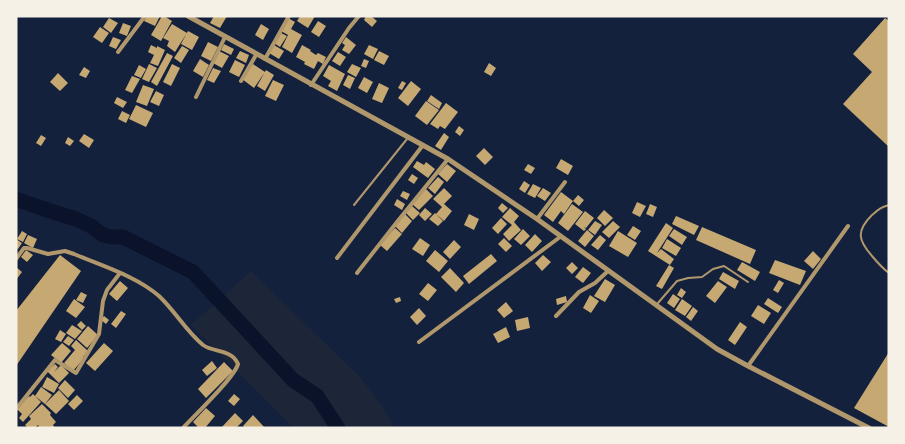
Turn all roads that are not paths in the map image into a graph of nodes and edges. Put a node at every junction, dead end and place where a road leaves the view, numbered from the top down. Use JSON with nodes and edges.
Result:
{"nodes":[{"id":1,"x":145,"y":16,"type":"edge"},
{"id":2,"x":188,"y":16,"type":"edge"},
{"id":3,"x":289,"y":16,"type":"edge"},
{"id":4,"x":359,"y":16,"type":"edge"},
{"id":5,"x":225,"y":37,"type":"junction"},
{"id":6,"x":118,"y":52,"type":"dead end"},
{"id":7,"x":256,"y":54,"type":"junction"},
{"id":8,"x":265,"y":59,"type":"junction"},
{"id":9,"x":241,"y":81,"type":"dead end"},
{"id":10,"x":311,"y":85,"type":"junction"},
{"id":11,"x":196,"y":97,"type":"dead end"},
{"id":12,"x":408,"y":137,"type":"junction"},
{"id":13,"x":423,"y":145,"type":"junction"},
{"id":14,"x":448,"y":159,"type":"junction"},
{"id":15,"x":565,"y":182,"type":"dead end"},
{"id":16,"x":354,"y":205,"type":"dead end"},
{"id":17,"x":889,"y":205,"type":"edge"},
{"id":18,"x":537,"y":219,"type":"junction"},
{"id":19,"x":848,"y":226,"type":"dead end"},
{"id":20,"x":560,"y":237,"type":"junction"},
{"id":21,"x":338,"y":258,"type":"dead end"},
{"id":22,"x":16,"y":259,"type":"edge"},
{"id":23,"x":608,"y":271,"type":"junction"},
{"id":24,"x":120,"y":273,"type":"junction"},
{"id":25,"x":357,"y":273,"type":"dead end"},
{"id":26,"x":889,"y":273,"type":"edge"},
{"id":27,"x":748,"y":282,"type":"dead end"},
{"id":28,"x":656,"y":305,"type":"junction"},
{"id":29,"x":556,"y":316,"type":"dead end"},
{"id":30,"x":420,"y":342,"type":"dead end"},
{"id":31,"x":748,"y":366,"type":"junction"},
{"id":32,"x":16,"y":409,"type":"edge"},
{"id":33,"x":183,"y":428,"type":"edge"},
{"id":34,"x":869,"y":428,"type":"edge"}],
"edges":[{"from":1,"to":6,"type":"street"},
{"from":2,"to":5,"type":"street"},
{"from":3,"to":8,"type":"street"},
{"from":4,"to":10,"type":"street"},
{"from":5,"to":7,"type":"street"},
{"from":5,"to":11,"type":"street"},
{"from":7,"to":8,"type":"street"},
{"from":7,"to":9,"type":"street"},
{"from":8,"to":10,"type":"street"},
{"from":10,"to":12,"type":"street"},
{"from":12,"to":13,"type":"street"},
{"from":12,"to":16,"type":"lane"},
{"from":13,"to":14,"type":"street"},
{"from":13,"to":21,"type":"street"},
{"from":14,"to":18,"type":"street"},
{"from":14,"to":25,"type":"street"},
{"from":15,"to":18,"type":"street"},
{"from":17,"to":26,"type":"lane"},
{"from":18,"to":20,"type":"street"},
{"from":19,"to":31,"type":"street"},
{"from":20,"to":23,"type":"street"},
{"from":20,"to":30,"type":"street"},
{"from":22,"to":24,"type":"street"},
{"from":23,"to":28,"type":"street"},
{"from":23,"to":29,"type":"street"},
{"from":24,"to":32,"type":"street"},
{"from":24,"to":33,"type":"street"},
{"from":27,"to":28,"type":"lane"},
{"from":28,"to":31,"type":"street"},
{"from":31,"to":34,"type":"street"}]}
